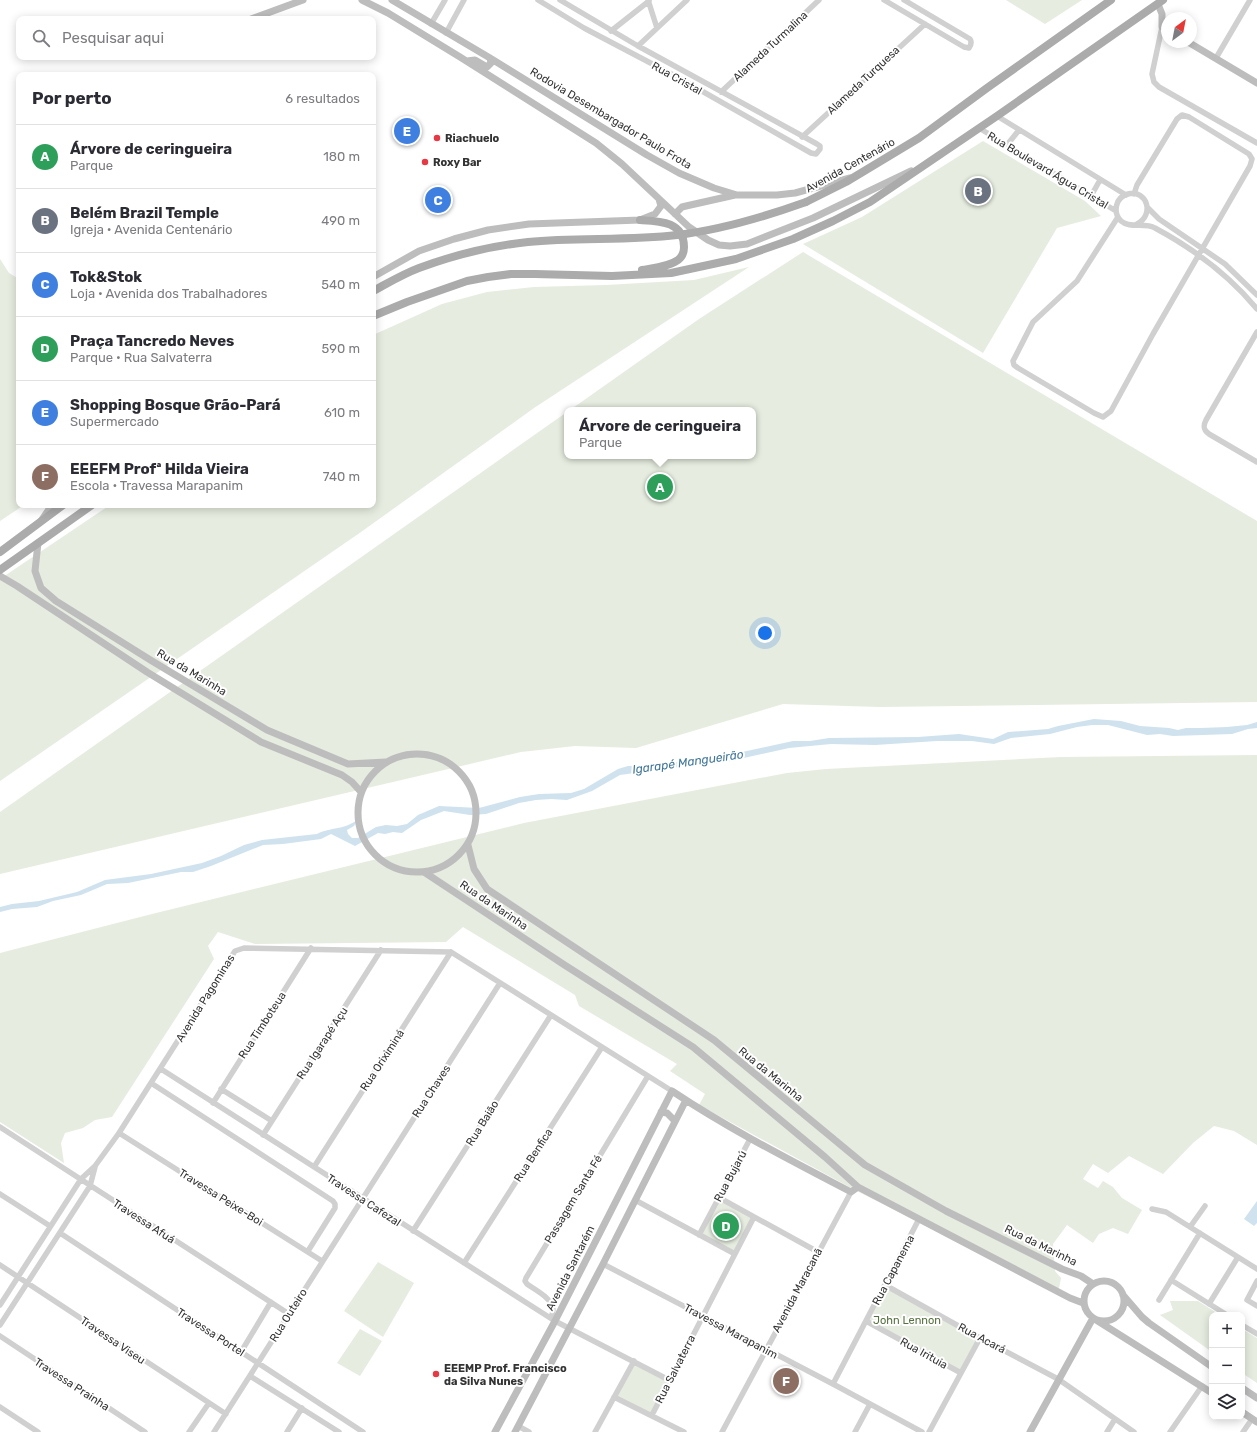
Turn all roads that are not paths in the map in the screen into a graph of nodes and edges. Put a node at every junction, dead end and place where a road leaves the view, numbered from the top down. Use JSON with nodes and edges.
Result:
{"nodes":[{"id":1,"x":303,"y":0,"type":"edge"},
{"id":2,"x":362,"y":0,"type":"edge"},
{"id":3,"x":392,"y":0,"type":"edge"},
{"id":4,"x":445,"y":0,"type":"edge"},
{"id":5,"x":464,"y":0,"type":"edge"},
{"id":6,"x":538,"y":0,"type":"edge"},
{"id":7,"x":560,"y":0,"type":"edge"},
{"id":8,"x":649,"y":0,"type":"edge"},
{"id":9,"x":687,"y":0,"type":"edge"},
{"id":10,"x":819,"y":0,"type":"edge"},
{"id":11,"x":886,"y":0,"type":"edge"},
{"id":12,"x":904,"y":0,"type":"edge"},
{"id":13,"x":1111,"y":0,"type":"edge"},
{"id":14,"x":1250,"y":0,"type":"edge"},
{"id":15,"x":1161,"y":2,"type":"edge"},
{"id":16,"x":1162,"y":12,"type":"edge"},
{"id":17,"x":259,"y":16,"type":"edge"},
{"id":18,"x":591,"y":19,"type":"junction"},
{"id":19,"x":431,"y":24,"type":"junction"},
{"id":20,"x":925,"y":24,"type":"junction"},
{"id":21,"x":584,"y":28,"type":"junction"},
{"id":22,"x":657,"y":28,"type":"junction"},
{"id":23,"x":610,"y":31,"type":"junction"},
{"id":24,"x":446,"y":32,"type":"junction"},
{"id":25,"x":1161,"y":40,"type":"edge"},
{"id":26,"x":638,"y":46,"type":"junction"},
{"id":27,"x":1197,"y":47,"type":"edge"},
{"id":28,"x":490,"y":58,"type":"junction"},
{"id":29,"x":1216,"y":58,"type":"junction"},
{"id":30,"x":467,"y":61,"type":"junction"},
{"id":31,"x":685,"y":72,"type":"junction"},
{"id":32,"x":679,"y":78,"type":"junction"},
{"id":33,"x":1257,"y":83,"type":"edge"},
{"id":34,"x":721,"y":92,"type":"junction"},
{"id":35,"x":764,"y":115,"type":"junction"},
{"id":36,"x":997,"y":116,"type":"junction"},
{"id":37,"x":759,"y":123,"type":"junction"},
{"id":38,"x":979,"y":128,"type":"junction"},
{"id":39,"x":1019,"y":130,"type":"junction"},
{"id":40,"x":802,"y":137,"type":"junction"},
{"id":41,"x":1257,"y":143,"type":"edge"},
{"id":42,"x":1007,"y":145,"type":"junction"},
{"id":43,"x":927,"y":163,"type":"junction"},
{"id":44,"x":858,"y":175,"type":"junction"},
{"id":45,"x":1100,"y":180,"type":"junction"},
{"id":46,"x":1134,"y":194,"type":"junction"},
{"id":47,"x":737,"y":195,"type":"junction"},
{"id":48,"x":1126,"y":195,"type":"junction"},
{"id":49,"x":1091,"y":196,"type":"junction"},
{"id":50,"x":660,"y":199,"type":"junction"},
{"id":51,"x":1148,"y":208,"type":"junction"},
{"id":52,"x":1116,"y":211,"type":"junction"},
{"id":53,"x":676,"y":214,"type":"junction"},
{"id":54,"x":1118,"y":217,"type":"junction"},
{"id":55,"x":640,"y":220,"type":"junction"},
{"id":56,"x":1137,"y":224,"type":"junction"},
{"id":57,"x":1203,"y":248,"type":"junction"},
{"id":58,"x":1199,"y":255,"type":"junction"},
{"id":59,"x":376,"y":275,"type":"edge"},
{"id":60,"x":612,"y":276,"type":"junction"},
{"id":61,"x":376,"y":289,"type":"edge"},
{"id":62,"x":1257,"y":295,"type":"edge"},
{"id":63,"x":1257,"y":309,"type":"edge"},
{"id":64,"x":376,"y":315,"type":"edge"},
{"id":65,"x":1257,"y":332,"type":"edge"},
{"id":66,"x":1257,"y":462,"type":"edge"},
{"id":67,"x":50,"y":508,"type":"edge"},
{"id":68,"x":58,"y":508,"type":"edge"},
{"id":69,"x":88,"y":508,"type":"edge"},
{"id":70,"x":39,"y":523,"type":"junction"},
{"id":71,"x":38,"y":543,"type":"junction"},
{"id":72,"x":0,"y":552,"type":"edge"},
{"id":73,"x":0,"y":570,"type":"edge"},
{"id":74,"x":0,"y":576,"type":"edge"},
{"id":75,"x":386,"y":762,"type":"junction"},
{"id":76,"x":361,"y":792,"type":"junction"},
{"id":77,"x":468,"y":845,"type":"junction"},
{"id":78,"x":424,"y":872,"type":"junction"},
{"id":79,"x":311,"y":948,"type":"junction"},
{"id":80,"x":381,"y":950,"type":"junction"},
{"id":81,"x":451,"y":952,"type":"junction"},
{"id":82,"x":500,"y":983,"type":"junction"},
{"id":83,"x":551,"y":1015,"type":"junction"},
{"id":84,"x":602,"y":1047,"type":"junction"},
{"id":85,"x":161,"y":1069,"type":"junction"},
{"id":86,"x":648,"y":1076,"type":"junction"},
{"id":87,"x":151,"y":1083,"type":"junction"},
{"id":88,"x":221,"y":1089,"type":"junction"},
{"id":89,"x":672,"y":1091,"type":"junction"},
{"id":90,"x":686,"y":1100,"type":"junction"},
{"id":91,"x":213,"y":1103,"type":"junction"},
{"id":92,"x":661,"y":1112,"type":"junction"},
{"id":93,"x":272,"y":1121,"type":"junction"},
{"id":94,"x":675,"y":1121,"type":"junction"},
{"id":95,"x":0,"y":1127,"type":"edge"},
{"id":96,"x":119,"y":1133,"type":"junction"},
{"id":97,"x":263,"y":1135,"type":"junction"},
{"id":98,"x":750,"y":1139,"type":"junction"},
{"id":99,"x":95,"y":1166,"type":"junction"},
{"id":100,"x":314,"y":1167,"type":"junction"},
{"id":101,"x":81,"y":1179,"type":"junction"},
{"id":102,"x":90,"y":1186,"type":"junction"},
{"id":103,"x":858,"y":1187,"type":"junction"},
{"id":104,"x":851,"y":1192,"type":"junction"},
{"id":105,"x":0,"y":1194,"type":"edge"},
{"id":106,"x":362,"y":1198,"type":"junction"},
{"id":107,"x":718,"y":1198,"type":"junction"},
{"id":108,"x":635,"y":1200,"type":"junction"},
{"id":109,"x":1205,"y":1206,"type":"dead end"},
{"id":110,"x":1152,"y":1209,"type":"dead end"},
{"id":111,"x":754,"y":1217,"type":"junction"},
{"id":112,"x":919,"y":1219,"type":"junction"},
{"id":113,"x":50,"y":1226,"type":"junction"},
{"id":114,"x":1190,"y":1227,"type":"junction"},
{"id":115,"x":413,"y":1231,"type":"junction"},
{"id":116,"x":60,"y":1233,"type":"junction"},
{"id":117,"x":1200,"y":1233,"type":"junction"},
{"id":118,"x":699,"y":1235,"type":"junction"},
{"id":119,"x":308,"y":1251,"type":"junction"},
{"id":120,"x":818,"y":1252,"type":"junction"},
{"id":121,"x":735,"y":1254,"type":"junction"},
{"id":122,"x":1238,"y":1257,"type":"junction"},
{"id":123,"x":322,"y":1261,"type":"junction"},
{"id":124,"x":464,"y":1264,"type":"junction"},
{"id":125,"x":603,"y":1264,"type":"junction"},
{"id":126,"x":0,"y":1265,"type":"edge"},
{"id":127,"x":1257,"y":1269,"type":"edge"},
{"id":128,"x":18,"y":1277,"type":"junction"},
{"id":129,"x":1171,"y":1280,"type":"junction"},
{"id":130,"x":1257,"y":1281,"type":"edge"},
{"id":131,"x":27,"y":1283,"type":"junction"},
{"id":132,"x":1093,"y":1284,"type":"junction"},
{"id":133,"x":885,"y":1285,"type":"junction"},
{"id":134,"x":1123,"y":1295,"type":"junction"},
{"id":135,"x":1159,"y":1300,"type":"dead end"},
{"id":136,"x":271,"y":1302,"type":"junction"},
{"id":137,"x":1083,"y":1303,"type":"junction"},
{"id":138,"x":1209,"y":1304,"type":"junction"},
{"id":139,"x":0,"y":1305,"type":"edge"},
{"id":140,"x":1257,"y":1306,"type":"edge"},
{"id":141,"x":1222,"y":1312,"type":"edge"},
{"id":142,"x":289,"y":1314,"type":"junction"},
{"id":143,"x":703,"y":1316,"type":"junction"},
{"id":144,"x":1093,"y":1318,"type":"junction"},
{"id":145,"x":553,"y":1320,"type":"junction"},
{"id":146,"x":866,"y":1321,"type":"junction"},
{"id":147,"x":0,"y":1325,"type":"edge"},
{"id":148,"x":1245,"y":1327,"type":"edge"},
{"id":149,"x":569,"y":1328,"type":"junction"},
{"id":150,"x":1257,"y":1334,"type":"edge"},
{"id":151,"x":0,"y":1336,"type":"edge"},
{"id":152,"x":980,"y":1338,"type":"junction"},
{"id":153,"x":766,"y":1349,"type":"junction"},
{"id":154,"x":241,"y":1352,"type":"junction"},
{"id":155,"x":634,"y":1362,"type":"junction"},
{"id":156,"x":258,"y":1363,"type":"junction"},
{"id":157,"x":1209,"y":1365,"type":"edge"},
{"id":158,"x":961,"y":1373,"type":"junction"},
{"id":159,"x":250,"y":1376,"type":"junction"},
{"id":160,"x":1058,"y":1379,"type":"junction"},
{"id":161,"x":669,"y":1380,"type":"junction"},
{"id":162,"x":833,"y":1384,"type":"junction"},
{"id":163,"x":1202,"y":1386,"type":"junction"},
{"id":164,"x":1245,"y":1390,"type":"edge"},
{"id":165,"x":1209,"y":1391,"type":"edge"},
{"id":166,"x":614,"y":1397,"type":"junction"},
{"id":167,"x":1257,"y":1398,"type":"edge"},
{"id":168,"x":209,"y":1403,"type":"junction"},
{"id":169,"x":870,"y":1404,"type":"junction"},
{"id":170,"x":0,"y":1407,"type":"edge"},
{"id":171,"x":302,"y":1408,"type":"junction"},
{"id":172,"x":226,"y":1414,"type":"junction"},
{"id":173,"x":1245,"y":1414,"type":"edge"},
{"id":174,"x":652,"y":1415,"type":"junction"},
{"id":175,"x":1115,"y":1419,"type":"junction"},
{"id":176,"x":1255,"y":1421,"type":"edge"},
{"id":177,"x":516,"y":1429,"type":"edge"},
{"id":178,"x":38,"y":1432,"type":"edge"},
{"id":179,"x":145,"y":1432,"type":"edge"},
{"id":180,"x":189,"y":1432,"type":"edge"},
{"id":181,"x":214,"y":1432,"type":"edge"},
{"id":182,"x":287,"y":1432,"type":"edge"},
{"id":183,"x":339,"y":1432,"type":"edge"},
{"id":184,"x":363,"y":1432,"type":"edge"},
{"id":185,"x":495,"y":1432,"type":"edge"},
{"id":186,"x":529,"y":1432,"type":"edge"},
{"id":187,"x":595,"y":1432,"type":"edge"},
{"id":188,"x":684,"y":1432,"type":"edge"},
{"id":189,"x":722,"y":1432,"type":"edge"},
{"id":190,"x":855,"y":1432,"type":"edge"},
{"id":191,"x":922,"y":1432,"type":"edge"},
{"id":192,"x":930,"y":1432,"type":"edge"},
{"id":193,"x":1030,"y":1432,"type":"edge"},
{"id":194,"x":1107,"y":1432,"type":"edge"},
{"id":195,"x":1134,"y":1432,"type":"edge"},
{"id":196,"x":1170,"y":1432,"type":"edge"},
{"id":197,"x":1243,"y":1432,"type":"edge"}],
"edges":[{"from":1,"to":17,"type":"main road"},
{"from":2,"to":30,"type":"main road"},
{"from":3,"to":19,"type":"main road","name":"Rodovia Desembargador Paulo Frota"},
{"from":4,"to":19,"type":"street"},
{"from":5,"to":24,"type":"street"},
{"from":6,"to":21,"type":"street","name":"Rua Cristal"},
{"from":7,"to":18,"type":"street","name":"Rua Cristal"},
{"from":8,"to":22,"type":"street"},
{"from":8,"to":23,"type":"street"},
{"from":9,"to":22,"type":"street"},
{"from":10,"to":34,"type":"street","name":"Alameda Turmalina"},
{"from":11,"to":20,"type":"street"},
{"from":12,"to":20,"type":"street"},
{"from":13,"to":44,"type":"main road","name":"Avenida Centenário"},
{"from":14,"to":29,"type":"street"},
{"from":15,"to":16,"type":"main road"},
{"from":15,"to":36,"type":"main road"},
{"from":18,"to":21,"type":"street"},
{"from":18,"to":23,"type":"street","name":"Rua Cristal"},
{"from":19,"to":24,"type":"main road","name":"Rodovia Desembargador Paulo Frota"},
{"from":20,"to":40,"type":"street","name":"Alameda Turquesa"},
{"from":21,"to":32,"type":"street","name":"Rua Cristal"},
{"from":22,"to":26,"type":"street"},
{"from":23,"to":26,"type":"street","name":"Rua Cristal"},
{"from":24,"to":28,"type":"main road","name":"Rodovia Desembargador Paulo Frota"},
{"from":25,"to":41,"type":"street"},
{"from":26,"to":31,"type":"street","name":"Rua Cristal"},
{"from":27,"to":29,"type":"main road"},
{"from":28,"to":30,"type":"main road"},
{"from":28,"to":47,"type":"main road","name":"Rodovia Desembargador Paulo Frota"},
{"from":29,"to":33,"type":"main road"},
{"from":30,"to":50,"type":"main road"},
{"from":31,"to":32,"type":"street"},
{"from":31,"to":34,"type":"street","name":"Rua Cristal"},
{"from":32,"to":37,"type":"street","name":"Rua Cristal"},
{"from":34,"to":35,"type":"street","name":"Rua Cristal"},
{"from":35,"to":37,"type":"street"},
{"from":35,"to":40,"type":"street","name":"Rua Cristal"},
{"from":36,"to":38,"type":"main road"},
{"from":36,"to":39,"type":"street","name":"Rua Boulevard Água Cristal"},
{"from":37,"to":40,"type":"street","name":"Rua Cristal"},
{"from":38,"to":42,"type":"street","name":"Rua Boulevard Água Cristal"},
{"from":38,"to":43,"type":"main road"},
{"from":39,"to":42,"type":"street"},
{"from":39,"to":45,"type":"street","name":"Rua Boulevard Água Cristal"},
{"from":42,"to":49,"type":"street","name":"Rua Boulevard Água Cristal"},
{"from":43,"to":53,"type":"main road"},
{"from":43,"to":60,"type":"main road"},
{"from":44,"to":47,"type":"main road","name":"Rodovia Desembargador Paulo Frota"},
{"from":44,"to":61,"type":"main road","name":"Avenida Centenário","bridge":true},
{"from":45,"to":48,"type":"street","name":"Rua Boulevard Água Cristal"},
{"from":45,"to":49,"type":"street"},
{"from":46,"to":48,"type":"street"},
{"from":46,"to":51,"type":"street"},
{"from":46,"to":57,"type":"street"},
{"from":47,"to":53,"type":"main road"},
{"from":48,"to":52,"type":"street"},
{"from":49,"to":52,"type":"street","name":"Rua Boulevard Água Cristal"},
{"from":50,"to":53,"type":"main road"},
{"from":50,"to":55,"type":"main road"},
{"from":51,"to":56,"type":"street"},
{"from":51,"to":57,"type":"street"},
{"from":52,"to":54,"type":"street"},
{"from":54,"to":56,"type":"street"},
{"from":54,"to":58,"type":"street"},
{"from":55,"to":59,"type":"main road"},
{"from":55,"to":60,"type":"main road"},
{"from":56,"to":58,"type":"street"},
{"from":57,"to":58,"type":"street"},
{"from":57,"to":62,"type":"street"},
{"from":58,"to":63,"type":"street"},
{"from":60,"to":64,"type":"main road"},
{"from":65,"to":66,"type":"street"},
{"from":67,"to":70,"type":"main road"},
{"from":68,"to":70,"type":"main road"},
{"from":69,"to":71,"type":"main road"},
{"from":70,"to":72,"type":"main road"},
{"from":71,"to":73,"type":"main road"},
{"from":71,"to":75,"type":"main road","name":"Rua da Marinha"},
{"from":74,"to":76,"type":"main road"},
{"from":75,"to":76,"type":"main road"},
{"from":75,"to":77,"type":"main road"},
{"from":76,"to":78,"type":"main road"},
{"from":77,"to":78,"type":"main road"},
{"from":77,"to":132,"type":"main road","name":"Rua da Marinha"},
{"from":78,"to":103,"type":"main road","name":"Rua da Marinha"},
{"from":79,"to":80,"type":"street","name":"Avenida Pagominas"},
{"from":79,"to":85,"type":"street","name":"Avenida Pagominas"},
{"from":79,"to":88,"type":"street","name":"Rua Timboteua"},
{"from":80,"to":81,"type":"street","name":"Avenida Pagominas"},
{"from":80,"to":93,"type":"street","name":"Rua Igarapé Açu"},
{"from":81,"to":82,"type":"street"},
{"from":81,"to":100,"type":"street","name":"Rua Oriximiná"},
{"from":82,"to":83,"type":"street"},
{"from":82,"to":106,"type":"street","name":"Rua Chaves"},
{"from":83,"to":84,"type":"street"},
{"from":83,"to":115,"type":"street","name":"Rua Baião"},
{"from":84,"to":86,"type":"street"},
{"from":84,"to":124,"type":"street","name":"Rua Benfica"},
{"from":85,"to":87,"type":"street","name":"Avenida Pagominas"},
{"from":85,"to":91,"type":"street","name":"Travessa Cafezal"},
{"from":86,"to":89,"type":"street"},
{"from":86,"to":145,"type":"street","name":"Passagem Santa Fé"},
{"from":87,"to":96,"type":"street","name":"Avenida Pagominas"},
{"from":87,"to":119,"type":"street","name":"Travessa Cafezal"},
{"from":88,"to":91,"type":"street","name":"Rua Timboteua"},
{"from":88,"to":93,"type":"street"},
{"from":89,"to":90,"type":"main road"},
{"from":89,"to":92,"type":"main road","name":"Avenida Santarém"},
{"from":90,"to":94,"type":"main road"},
{"from":90,"to":98,"type":"main road"},
{"from":91,"to":97,"type":"street","name":"Travessa Cafezal"},
{"from":92,"to":94,"type":"main road"},
{"from":92,"to":145,"type":"main road","name":"Avenida Santarém"},
{"from":93,"to":97,"type":"street","name":"Rua Igarapé Açu"},
{"from":94,"to":108,"type":"main road"},
{"from":95,"to":101,"type":"street","name":"Travessa Afuá"},
{"from":96,"to":99,"type":"street","name":"Avenida Pagominas"},
{"from":96,"to":119,"type":"street","name":"Travessa Peixe-Boi"},
{"from":97,"to":100,"type":"street","name":"Travessa Cafezal"},
{"from":98,"to":104,"type":"main road"},
{"from":98,"to":107,"type":"street","name":"Rua Bujarú"},
{"from":99,"to":101,"type":"street","name":"Avenida Pagominas"},
{"from":99,"to":102,"type":"street","name":"Avenida Pagominas"},
{"from":100,"to":106,"type":"street","name":"Travessa Cafezal"},
{"from":101,"to":102,"type":"street","name":"Travessa Afuá"},
{"from":101,"to":113,"type":"street","name":"Avenida Pagominas"},
{"from":102,"to":116,"type":"street","name":"Avenida Pagominas"},
{"from":102,"to":136,"type":"street","name":"Travessa Afuá"},
{"from":103,"to":104,"type":"main road"},
{"from":103,"to":112,"type":"main road","name":"Rua da Marinha"},
{"from":104,"to":120,"type":"street","name":"Avenida Maracanã"},
{"from":105,"to":113,"type":"street"},
{"from":106,"to":115,"type":"street","name":"Travessa Cafezal"},
{"from":106,"to":123,"type":"street","name":"Rua Outeiro"},
{"from":107,"to":111,"type":"street"},
{"from":107,"to":118,"type":"street","name":"Rua Bujarú"},
{"from":108,"to":118,"type":"street"},
{"from":108,"to":125,"type":"main road"},
{"from":109,"to":114,"type":"street"},
{"from":110,"to":114,"type":"street"},
{"from":111,"to":120,"type":"street"},
{"from":111,"to":121,"type":"street","name":"Rua Salvaterra"},
{"from":112,"to":133,"type":"street","name":"Rua Capanema"},
{"from":112,"to":137,"type":"main road","name":"Rua da Marinha"},
{"from":113,"to":128,"type":"street","name":"Avenida Pagominas"},
{"from":114,"to":117,"type":"street"},
{"from":115,"to":124,"type":"street","name":"Travessa Cafezal"},
{"from":116,"to":131,"type":"street","name":"Avenida Pagominas"},
{"from":116,"to":154,"type":"street","name":"Travessa Portel"},
{"from":117,"to":122,"type":"street"},
{"from":117,"to":129,"type":"street"},
{"from":118,"to":121,"type":"street"},
{"from":119,"to":123,"type":"street","name":"Travessa Peixe-Boi"},
{"from":120,"to":153,"type":"street","name":"Avenida Maracanã"},
{"from":121,"to":143,"type":"street","name":"Rua Salvaterra"},
{"from":122,"to":127,"type":"street"},
{"from":122,"to":138,"type":"street"},
{"from":123,"to":142,"type":"street","name":"Rua Outeiro"},
{"from":124,"to":145,"type":"street","name":"Travessa Cafezal"},
{"from":125,"to":143,"type":"street","name":"Travessa Marapanim"},
{"from":125,"to":149,"type":"main road"},
{"from":126,"to":128,"type":"street","name":"Travessa Viseu"},
{"from":128,"to":131,"type":"street","name":"Travessa Viseu"},
{"from":128,"to":139,"type":"street","name":"Avenida Pagominas"},
{"from":129,"to":135,"type":"street"},
{"from":129,"to":138,"type":"street"},
{"from":130,"to":140,"type":"street"},
{"from":131,"to":147,"type":"street","name":"Avenida Pagominas"},
{"from":131,"to":168,"type":"street","name":"Travessa Viseu"},
{"from":132,"to":134,"type":"main road"},
{"from":132,"to":137,"type":"main road"},
{"from":133,"to":146,"type":"street","name":"Rua Capanema"},
{"from":133,"to":152,"type":"street","name":"Rua Acará"},
{"from":134,"to":144,"type":"main road"},
{"from":134,"to":157,"type":"main road"},
{"from":136,"to":142,"type":"street","name":"Travessa Afuá"},
{"from":136,"to":154,"type":"street"},
{"from":137,"to":144,"type":"main road"},
{"from":138,"to":141,"type":"street"},
{"from":142,"to":156,"type":"street","name":"Rua Outeiro"},
{"from":143,"to":153,"type":"street","name":"Travessa Marapanim"},
{"from":143,"to":161,"type":"street","name":"Rua Salvaterra"},
{"from":144,"to":160,"type":"main road"},
{"from":144,"to":163,"type":"main road"},
{"from":145,"to":149,"type":"street","name":"Travessa Cafezal"},
{"from":145,"to":185,"type":"main road","name":"Avenida Santarém"},
{"from":146,"to":158,"type":"street","name":"Rua Irituia"},
{"from":146,"to":162,"type":"street","name":"Rua Capanema"},
{"from":148,"to":150,"type":"street"},
{"from":149,"to":155,"type":"street","name":"Travessa Cafezal"},
{"from":149,"to":177,"type":"main road"},
{"from":151,"to":179,"type":"street","name":"Travessa Prainha"},
{"from":152,"to":158,"type":"street"},
{"from":152,"to":160,"type":"street","name":"Rua Acará"},
{"from":153,"to":162,"type":"street","name":"Travessa Marapanim"},
{"from":153,"to":189,"type":"street","name":"Avenida Maracanã"},
{"from":154,"to":156,"type":"street","name":"Travessa Portel"},
{"from":155,"to":161,"type":"street","name":"Travessa Cafezal"},
{"from":155,"to":166,"type":"street"},
{"from":156,"to":159,"type":"street","name":"Rua Outeiro"},
{"from":156,"to":184,"type":"street","name":"Travessa Portel"},
{"from":158,"to":192,"type":"street"},
{"from":159,"to":171,"type":"street"},
{"from":159,"to":172,"type":"street","name":"Rua Outeiro"},
{"from":160,"to":175,"type":"street","name":"Rua Acará"},
{"from":160,"to":193,"type":"main road"},
{"from":161,"to":174,"type":"street","name":"Rua Salvaterra"},
{"from":162,"to":169,"type":"street","name":"Travessa Marapanim"},
{"from":163,"to":165,"type":"main road"},
{"from":163,"to":196,"type":"street"},
{"from":164,"to":167,"type":"main road"},
{"from":166,"to":174,"type":"street"},
{"from":166,"to":187,"type":"street"},
{"from":168,"to":172,"type":"street","name":"Travessa Viseu"},
{"from":168,"to":180,"type":"street"},
{"from":169,"to":190,"type":"street"},
{"from":169,"to":191,"type":"street","name":"Travessa Marapanim"},
{"from":170,"to":178,"type":"street"},
{"from":171,"to":182,"type":"street"},
{"from":171,"to":183,"type":"street"},
{"from":172,"to":181,"type":"street","name":"Rua Outeiro"},
{"from":173,"to":176,"type":"main road"},
{"from":174,"to":188,"type":"street"},
{"from":175,"to":194,"type":"street"},
{"from":175,"to":195,"type":"street","name":"Rua Acará"},
{"from":176,"to":197,"type":"street"},
{"from":177,"to":186,"type":"street"}]}
